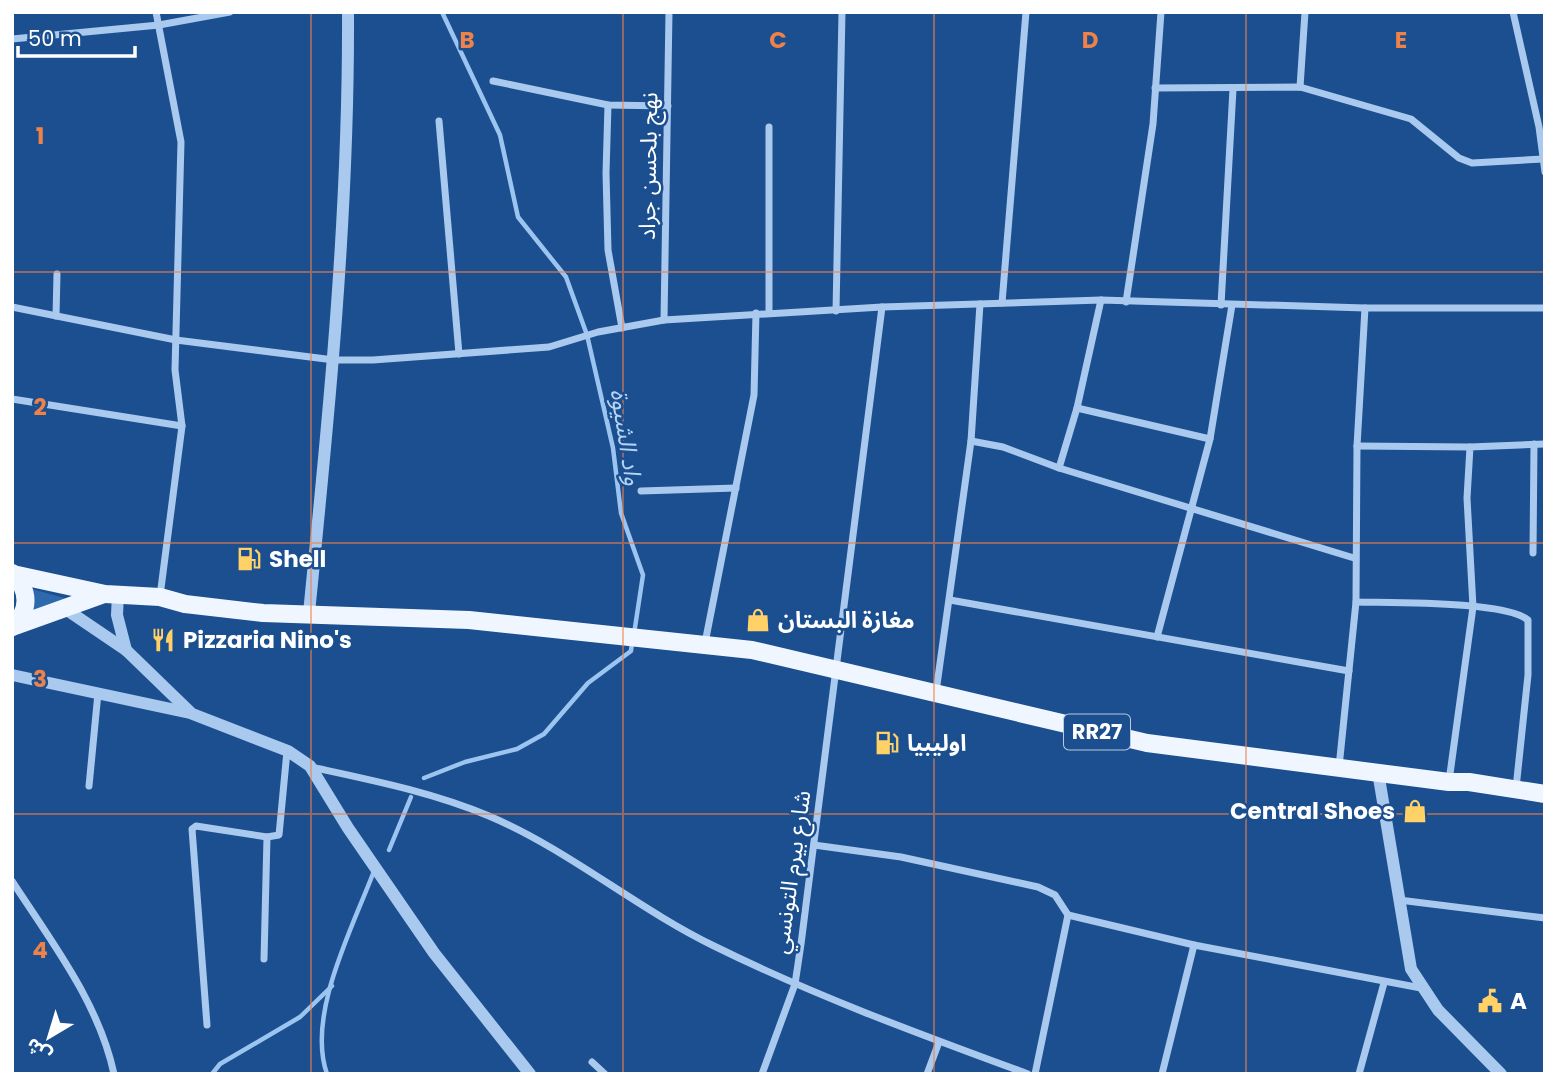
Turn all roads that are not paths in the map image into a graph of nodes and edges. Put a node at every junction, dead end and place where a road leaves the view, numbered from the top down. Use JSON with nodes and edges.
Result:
{"nodes":[{"id":1,"x":156,"y":12,"type":"edge"},
{"id":2,"x":230,"y":12,"type":"edge"},
{"id":3,"x":348,"y":12,"type":"edge"},
{"id":4,"x":669,"y":12,"type":"edge"},
{"id":5,"x":842,"y":12,"type":"edge"},
{"id":6,"x":1026,"y":12,"type":"edge"},
{"id":7,"x":1161,"y":12,"type":"edge"},
{"id":8,"x":1305,"y":12,"type":"edge"},
{"id":9,"x":1513,"y":12,"type":"edge"},
{"id":10,"x":159,"y":25,"type":"junction"},
{"id":11,"x":12,"y":38,"type":"edge"},
{"id":12,"x":493,"y":80,"type":"dead end"},
{"id":13,"x":1300,"y":87,"type":"junction"},
{"id":14,"x":1155,"y":88,"type":"junction"},
{"id":15,"x":1233,"y":89,"type":"junction"},
{"id":16,"x":608,"y":105,"type":"junction"},
{"id":17,"x":668,"y":106,"type":"junction"},
{"id":18,"x":439,"y":121,"type":"dead end"},
{"id":19,"x":1542,"y":126,"type":"edge"},
{"id":20,"x":769,"y":127,"type":"dead end"},
{"id":21,"x":1543,"y":159,"type":"junction"},
{"id":22,"x":1545,"y":172,"type":"edge"},
{"id":23,"x":57,"y":274,"type":"dead end"},
{"id":24,"x":1101,"y":300,"type":"junction"},
{"id":25,"x":1126,"y":302,"type":"junction"},
{"id":26,"x":1002,"y":303,"type":"junction"},
{"id":27,"x":980,"y":304,"type":"junction"},
{"id":28,"x":1221,"y":305,"type":"junction"},
{"id":29,"x":1232,"y":305,"type":"junction"},
{"id":30,"x":12,"y":307,"type":"edge"},
{"id":31,"x":882,"y":307,"type":"junction"},
{"id":32,"x":1365,"y":308,"type":"junction"},
{"id":33,"x":1545,"y":308,"type":"edge"},
{"id":34,"x":835,"y":311,"type":"junction"},
{"id":35,"x":756,"y":313,"type":"junction"},
{"id":36,"x":769,"y":313,"type":"junction"},
{"id":37,"x":56,"y":316,"type":"junction"},
{"id":38,"x":664,"y":320,"type":"junction"},
{"id":39,"x":622,"y":328,"type":"junction"},
{"id":40,"x":176,"y":340,"type":"junction"},
{"id":41,"x":459,"y":354,"type":"junction"},
{"id":42,"x":334,"y":360,"type":"junction"},
{"id":43,"x":12,"y":399,"type":"edge"},
{"id":44,"x":1077,"y":408,"type":"junction"},
{"id":45,"x":182,"y":426,"type":"junction"},
{"id":46,"x":1210,"y":439,"type":"junction"},
{"id":47,"x":971,"y":440,"type":"junction"},
{"id":48,"x":1534,"y":444,"type":"junction"},
{"id":49,"x":1545,"y":444,"type":"edge"},
{"id":50,"x":1357,"y":446,"type":"junction"},
{"id":51,"x":1470,"y":447,"type":"junction"},
{"id":52,"x":1059,"y":468,"type":"junction"},
{"id":53,"x":736,"y":488,"type":"junction"},
{"id":54,"x":641,"y":491,"type":"dead end"},
{"id":55,"x":1191,"y":509,"type":"junction"},
{"id":56,"x":1533,"y":553,"type":"dead end"},
{"id":57,"x":1354,"y":558,"type":"junction"},
{"id":58,"x":13,"y":573,"type":"edge"},
{"id":59,"x":112,"y":594,"type":"junction"},
{"id":60,"x":160,"y":597,"type":"junction"},
{"id":61,"x":950,"y":600,"type":"junction"},
{"id":62,"x":1356,"y":602,"type":"junction"},
{"id":63,"x":1473,"y":607,"type":"junction"},
{"id":64,"x":64,"y":608,"type":"junction"},
{"id":65,"x":309,"y":613,"type":"junction"},
{"id":66,"x":12,"y":627,"type":"edge"},
{"id":67,"x":1157,"y":637,"type":"junction"},
{"id":68,"x":705,"y":643,"type":"junction"},
{"id":69,"x":126,"y":650,"type":"junction"},
{"id":70,"x":838,"y":670,"type":"junction"},
{"id":71,"x":1349,"y":671,"type":"junction"},
{"id":72,"x":12,"y":675,"type":"edge"},
{"id":73,"x":98,"y":693,"type":"junction"},
{"id":74,"x":936,"y":693,"type":"junction"},
{"id":75,"x":190,"y":713,"type":"junction"},
{"id":76,"x":288,"y":751,"type":"junction"},
{"id":77,"x":310,"y":766,"type":"junction"},
{"id":78,"x":1339,"y":767,"type":"junction"},
{"id":79,"x":1378,"y":772,"type":"junction"},
{"id":80,"x":1449,"y":782,"type":"junction"},
{"id":81,"x":89,"y":786,"type":"dead end"},
{"id":82,"x":1516,"y":789,"type":"junction"},
{"id":83,"x":1545,"y":794,"type":"edge"},
{"id":84,"x":267,"y":837,"type":"junction"},
{"id":85,"x":814,"y":845,"type":"junction"},
{"id":86,"x":12,"y":881,"type":"edge"},
{"id":87,"x":1399,"y":900,"type":"junction"},
{"id":88,"x":1068,"y":915,"type":"junction"},
{"id":89,"x":1545,"y":918,"type":"edge"},
{"id":90,"x":1194,"y":945,"type":"junction"},
{"id":91,"x":264,"y":959,"type":"dead end"},
{"id":92,"x":1384,"y":983,"type":"junction"},
{"id":93,"x":795,"y":984,"type":"junction"},
{"id":94,"x":1421,"y":988,"type":"junction"},
{"id":95,"x":207,"y":1025,"type":"dead end"},
{"id":96,"x":939,"y":1042,"type":"junction"},
{"id":97,"x":592,"y":1062,"type":"dead end"},
{"id":98,"x":1488,"y":1069,"type":"edge"},
{"id":99,"x":114,"y":1074,"type":"edge"},
{"id":100,"x":530,"y":1074,"type":"edge"},
{"id":101,"x":605,"y":1074,"type":"edge"},
{"id":102,"x":762,"y":1074,"type":"edge"},
{"id":103,"x":927,"y":1074,"type":"edge"},
{"id":104,"x":1028,"y":1074,"type":"edge"},
{"id":105,"x":1035,"y":1074,"type":"edge"},
{"id":106,"x":1162,"y":1074,"type":"edge"},
{"id":107,"x":1359,"y":1074,"type":"edge"},
{"id":108,"x":1501,"y":1074,"type":"edge"}],
"edges":[{"from":1,"to":10,"type":"street"},
{"from":2,"to":10,"type":"street"},
{"from":3,"to":42,"type":"street"},
{"from":4,"to":17,"type":"street","name":"نهج بلحسن جراد"},
{"from":5,"to":34,"type":"street"},
{"from":6,"to":26,"type":"street"},
{"from":7,"to":14,"type":"street"},
{"from":8,"to":13,"type":"street"},
{"from":9,"to":19,"type":"street"},
{"from":10,"to":11,"type":"street"},
{"from":10,"to":40,"type":"street"},
{"from":12,"to":16,"type":"street"},
{"from":13,"to":15,"type":"street"},
{"from":13,"to":21,"type":"street"},
{"from":14,"to":15,"type":"street"},
{"from":14,"to":25,"type":"street"},
{"from":15,"to":28,"type":"street"},
{"from":16,"to":17,"type":"street"},
{"from":16,"to":39,"type":"street"},
{"from":17,"to":38,"type":"street","name":"نهج بلحسن جراد"},
{"from":18,"to":41,"type":"street"},
{"from":19,"to":21,"type":"street"},
{"from":20,"to":36,"type":"street"},
{"from":21,"to":22,"type":"street"},
{"from":23,"to":37,"type":"street"},
{"from":24,"to":25,"type":"street"},
{"from":24,"to":26,"type":"street"},
{"from":24,"to":44,"type":"street"},
{"from":25,"to":28,"type":"street"},
{"from":26,"to":27,"type":"street"},
{"from":27,"to":31,"type":"street"},
{"from":27,"to":47,"type":"street"},
{"from":28,"to":29,"type":"street"},
{"from":29,"to":32,"type":"street"},
{"from":29,"to":46,"type":"street"},
{"from":30,"to":37,"type":"street"},
{"from":31,"to":34,"type":"street"},
{"from":31,"to":70,"type":"street","name":"شارع بيرم التونسي"},
{"from":32,"to":33,"type":"street"},
{"from":32,"to":50,"type":"street"},
{"from":34,"to":36,"type":"street"},
{"from":35,"to":36,"type":"street"},
{"from":35,"to":38,"type":"street"},
{"from":35,"to":53,"type":"street"},
{"from":37,"to":40,"type":"street"},
{"from":38,"to":39,"type":"street"},
{"from":39,"to":41,"type":"street"},
{"from":40,"to":42,"type":"street"},
{"from":40,"to":45,"type":"street"},
{"from":41,"to":42,"type":"street"},
{"from":42,"to":65,"type":"street"},
{"from":43,"to":45,"type":"street"},
{"from":44,"to":46,"type":"street"},
{"from":44,"to":52,"type":"street"},
{"from":45,"to":60,"type":"street"},
{"from":46,"to":55,"type":"street"},
{"from":47,"to":52,"type":"street"},
{"from":47,"to":61,"type":"street"},
{"from":48,"to":49,"type":"street"},
{"from":48,"to":51,"type":"street"},
{"from":48,"to":56,"type":"street"},
{"from":50,"to":51,"type":"street"},
{"from":50,"to":57,"type":"street"},
{"from":51,"to":63,"type":"street"},
{"from":52,"to":55,"type":"street"},
{"from":53,"to":54,"type":"street"},
{"from":53,"to":68,"type":"street"},
{"from":55,"to":57,"type":"street"},
{"from":55,"to":67,"type":"street"},
{"from":57,"to":62,"type":"street"},
{"from":58,"to":59,"type":"main road","number":"RR27"},
{"from":58,"to":66,"type":"main road","number":"RR27"},
{"from":59,"to":60,"type":"main road","number":"RR27"},
{"from":59,"to":64,"type":"main road","number":"RR27"},
{"from":59,"to":69,"type":"street"},
{"from":60,"to":65,"type":"main road","number":"RR27"},
{"from":61,"to":67,"type":"street"},
{"from":61,"to":74,"type":"street"},
{"from":62,"to":63,"type":"street"},
{"from":62,"to":71,"type":"street"},
{"from":63,"to":80,"type":"street"},
{"from":63,"to":82,"type":"street"},
{"from":64,"to":66,"type":"main road","number":"RR27"},
{"from":64,"to":69,"type":"street"},
{"from":65,"to":68,"type":"main road","number":"RR27"},
{"from":67,"to":71,"type":"street"},
{"from":68,"to":70,"type":"main road","number":"RR27"},
{"from":69,"to":75,"type":"street"},
{"from":70,"to":74,"type":"main road","number":"RR27"},
{"from":70,"to":85,"type":"street","name":"شارع بيرم التونسي"},
{"from":71,"to":78,"type":"street"},
{"from":72,"to":73,"type":"street"},
{"from":73,"to":75,"type":"street"},
{"from":73,"to":81,"type":"street"},
{"from":74,"to":78,"type":"main road","number":"RR27"},
{"from":75,"to":76,"type":"street"},
{"from":76,"to":77,"type":"street"},
{"from":76,"to":84,"type":"street"},
{"from":77,"to":93,"type":"street"},
{"from":77,"to":100,"type":"street"},
{"from":78,"to":79,"type":"main road","number":"RR27"},
{"from":79,"to":80,"type":"main road","number":"RR27"},
{"from":79,"to":87,"type":"street"},
{"from":80,"to":82,"type":"main road","number":"RR27"},
{"from":82,"to":83,"type":"main road","number":"RR27"},
{"from":84,"to":91,"type":"street"},
{"from":84,"to":95,"type":"street"},
{"from":85,"to":88,"type":"street"},
{"from":85,"to":93,"type":"street","name":"شارع بيرم التونسي"},
{"from":86,"to":99,"type":"street"},
{"from":87,"to":89,"type":"street"},
{"from":87,"to":94,"type":"street"},
{"from":88,"to":90,"type":"street"},
{"from":88,"to":105,"type":"street"},
{"from":90,"to":92,"type":"street"},
{"from":90,"to":106,"type":"street"},
{"from":92,"to":94,"type":"street"},
{"from":92,"to":107,"type":"street"},
{"from":93,"to":96,"type":"street"},
{"from":93,"to":102,"type":"street","name":"شارع بيرم التونسي"},
{"from":94,"to":98,"type":"street"},
{"from":96,"to":103,"type":"street"},
{"from":96,"to":104,"type":"street"},
{"from":97,"to":101,"type":"street"},
{"from":98,"to":108,"type":"street"}]}
